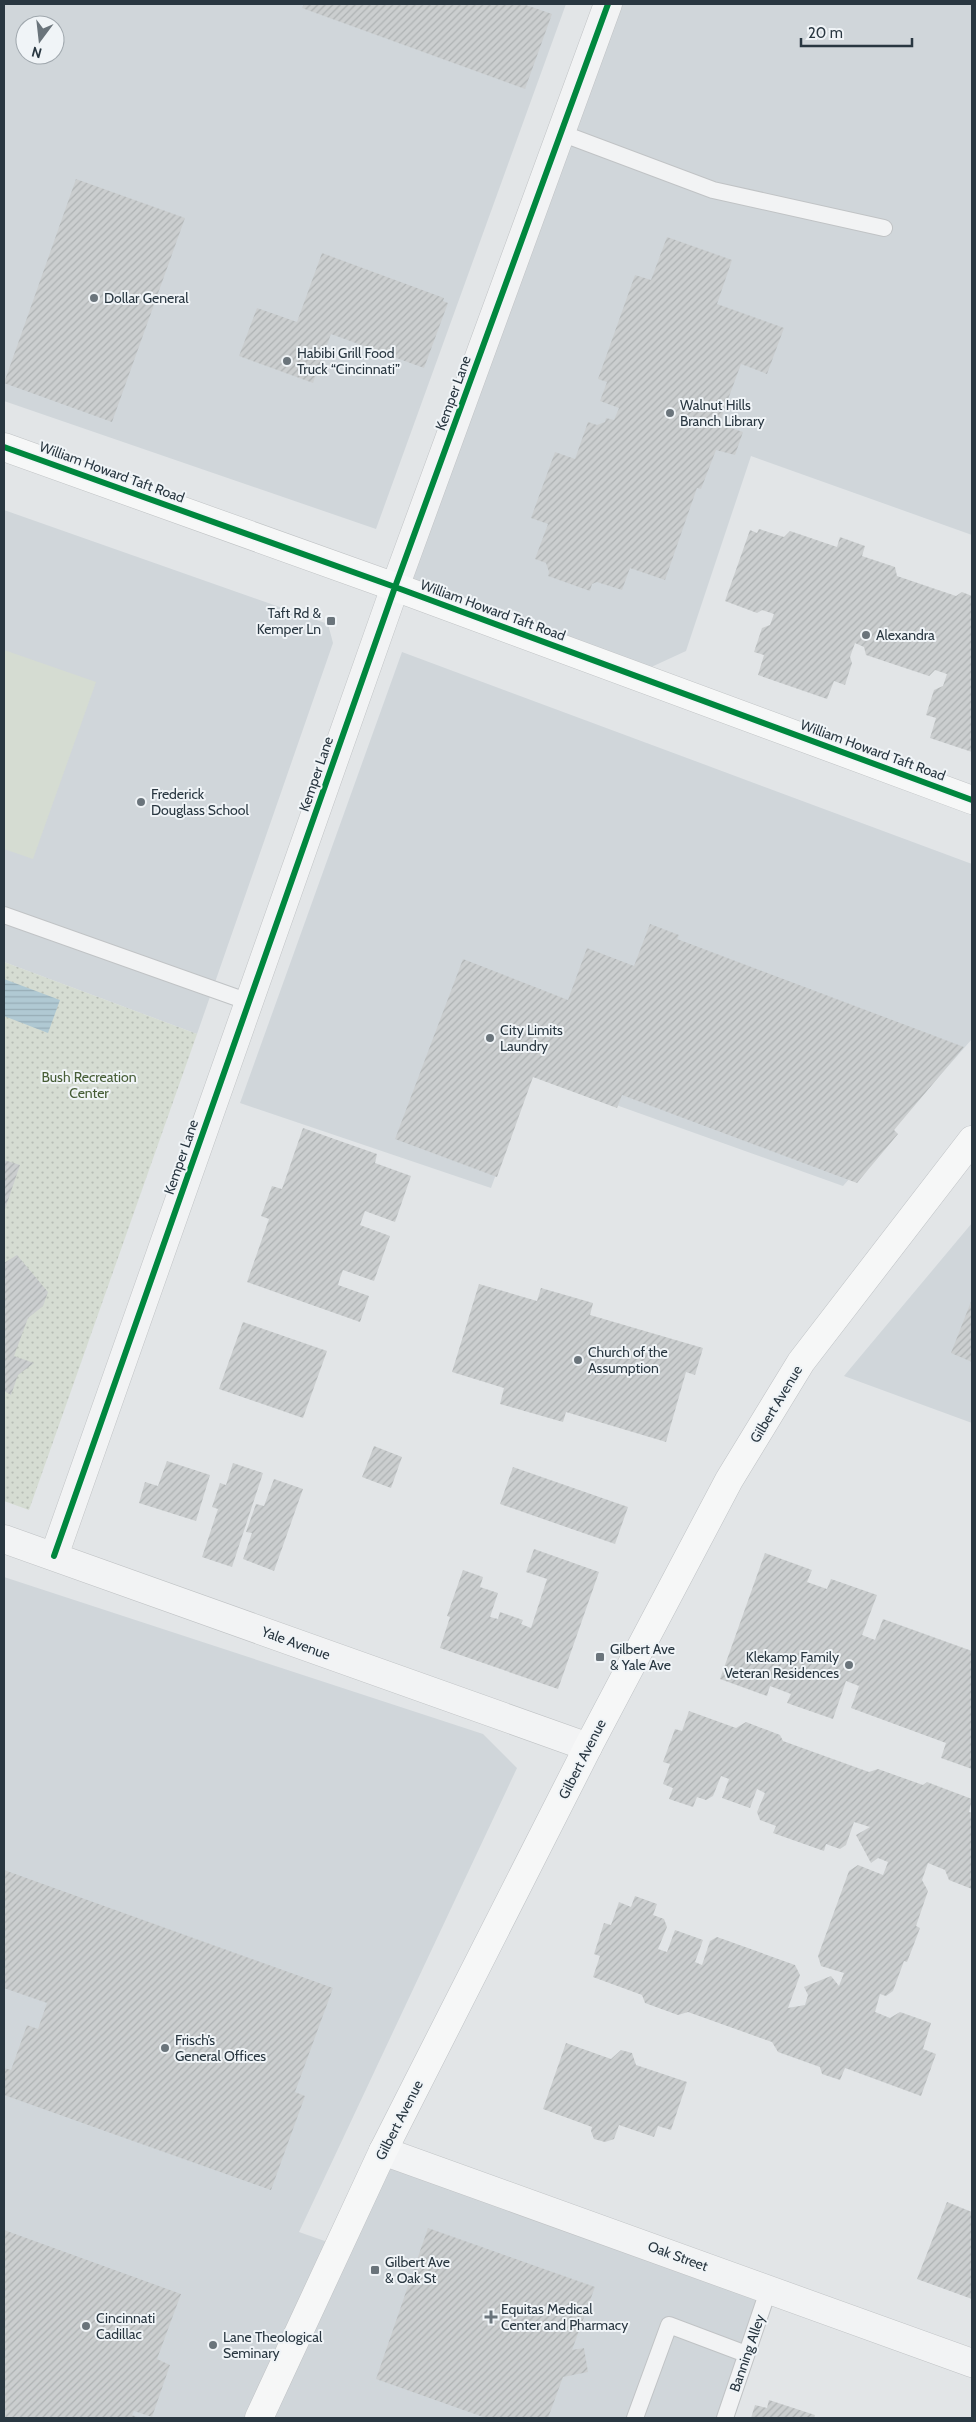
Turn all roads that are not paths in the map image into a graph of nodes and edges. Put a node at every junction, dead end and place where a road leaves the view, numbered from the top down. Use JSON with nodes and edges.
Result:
{"nodes":[{"id":1,"x":608,"y":4,"type":"edge"},
{"id":2,"x":561,"y":133,"type":"junction"},
{"id":3,"x":884,"y":228,"type":"dead end"},
{"id":4,"x":4,"y":447,"type":"edge"},
{"id":5,"x":395,"y":587,"type":"junction"},
{"id":6,"x":972,"y":800,"type":"edge"},
{"id":7,"x":4,"y":915,"type":"edge"},
{"id":8,"x":249,"y":1002,"type":"junction"},
{"id":9,"x":972,"y":1140,"type":"edge"},
{"id":10,"x":4,"y":1539,"type":"edge"},
{"id":11,"x":54,"y":1556,"type":"junction"},
{"id":12,"x":588,"y":1747,"type":"junction"},
{"id":13,"x":383,"y":2152,"type":"junction"},
{"id":14,"x":769,"y":2288,"type":"junction"},
{"id":15,"x":746,"y":2354,"type":"junction"},
{"id":16,"x":972,"y":2363,"type":"edge"},
{"id":17,"x":259,"y":2418,"type":"edge"},
{"id":18,"x":635,"y":2418,"type":"edge"},
{"id":19,"x":724,"y":2418,"type":"edge"}],
"edges":[{"from":1,"to":2,"type":"street","name":"Kemper Lane"},
{"from":2,"to":3,"type":"lane"},
{"from":2,"to":5,"type":"street","name":"Kemper Lane"},
{"from":4,"to":5,"type":"main road","name":"William Howard Taft Road"},
{"from":5,"to":6,"type":"main road","name":"William Howard Taft Road"},
{"from":5,"to":8,"type":"street","name":"Kemper Lane"},
{"from":7,"to":8,"type":"lane"},
{"from":8,"to":11,"type":"street","name":"Kemper Lane"},
{"from":9,"to":12,"type":"main road","name":"Gilbert Avenue"},
{"from":10,"to":11,"type":"street","name":"Yale Avenue"},
{"from":11,"to":12,"type":"street","name":"Yale Avenue"},
{"from":12,"to":13,"type":"main road","name":"Gilbert Avenue"},
{"from":13,"to":14,"type":"street","name":"Oak Street"},
{"from":13,"to":17,"type":"main road","name":"Gilbert Avenue"},
{"from":14,"to":15,"type":"lane","name":"Banning Alley"},
{"from":14,"to":16,"type":"street","name":"Oak Street"},
{"from":15,"to":18,"type":"lane"},
{"from":15,"to":19,"type":"lane","name":"Banning Alley"}]}
